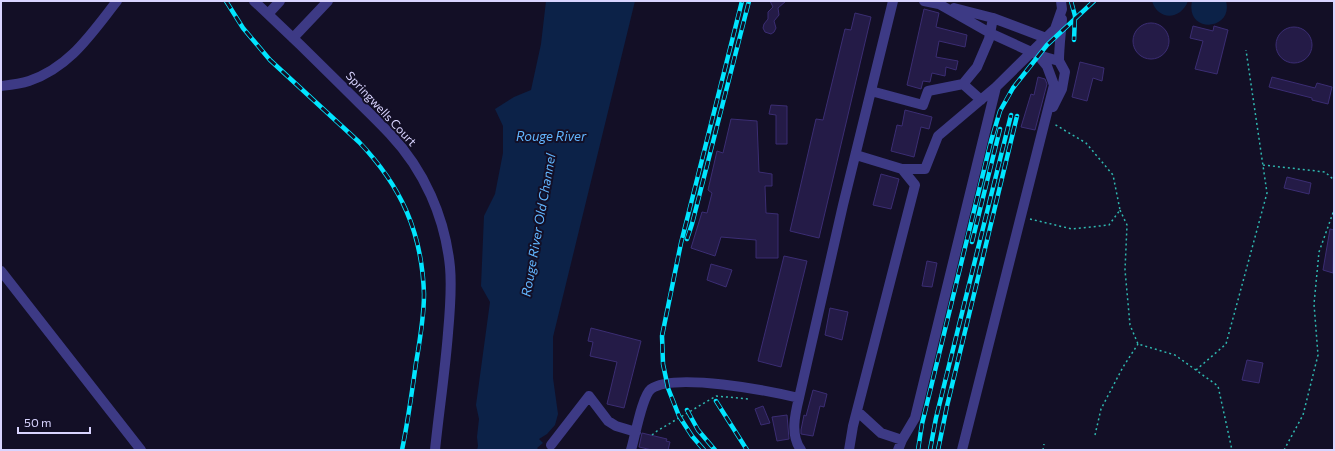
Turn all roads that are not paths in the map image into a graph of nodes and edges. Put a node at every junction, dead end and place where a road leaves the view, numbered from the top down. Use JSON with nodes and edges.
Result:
{"nodes":[{"id":1,"x":117,"y":1,"type":"edge"},
{"id":2,"x":254,"y":1,"type":"edge"},
{"id":3,"x":280,"y":1,"type":"edge"},
{"id":4,"x":328,"y":1,"type":"edge"},
{"id":5,"x":894,"y":1,"type":"edge"},
{"id":6,"x":924,"y":1,"type":"edge"},
{"id":7,"x":939,"y":4,"type":"junction"},
{"id":8,"x":1061,"y":5,"type":"edge"},
{"id":9,"x":268,"y":14,"type":"junction"},
{"id":10,"x":993,"y":18,"type":"junction"},
{"id":11,"x":990,"y":32,"type":"junction"},
{"id":12,"x":293,"y":38,"type":"junction"},
{"id":13,"x":1046,"y":38,"type":"junction"},
{"id":14,"x":1035,"y":53,"type":"junction"},
{"id":15,"x":1060,"y":61,"type":"junction"},
{"id":16,"x":963,"y":84,"type":"junction"},
{"id":17,"x":1,"y":86,"type":"edge"},
{"id":18,"x":996,"y":87,"type":"junction"},
{"id":19,"x":871,"y":91,"type":"junction"},
{"id":20,"x":981,"y":100,"type":"junction"},
{"id":21,"x":1045,"y":125,"type":"junction"},
{"id":22,"x":856,"y":155,"type":"junction"},
{"id":23,"x":902,"y":169,"type":"junction"},
{"id":24,"x":1,"y":271,"type":"edge"},
{"id":25,"x":799,"y":398,"type":"junction"},
{"id":26,"x":857,"y":411,"type":"junction"},
{"id":27,"x":635,"y":435,"type":"junction"},
{"id":28,"x":902,"y":440,"type":"junction"},
{"id":29,"x":551,"y":445,"type":"dead end"},
{"id":30,"x":141,"y":450,"type":"edge"},
{"id":31,"x":435,"y":450,"type":"edge"},
{"id":32,"x":624,"y":450,"type":"edge"},
{"id":33,"x":631,"y":450,"type":"edge"},
{"id":34,"x":801,"y":450,"type":"edge"},
{"id":35,"x":849,"y":450,"type":"edge"},
{"id":36,"x":898,"y":450,"type":"edge"},
{"id":37,"x":962,"y":450,"type":"edge"}],
"edges":[{"from":1,"to":17,"type":"street"},
{"from":2,"to":9,"type":"street","name":"Springwells Court"},
{"from":3,"to":9,"type":"street"},
{"from":4,"to":12,"type":"street"},
{"from":5,"to":19,"type":"street"},
{"from":6,"to":7,"type":"street"},
{"from":7,"to":10,"type":"street"},
{"from":7,"to":11,"type":"street"},
{"from":8,"to":13,"type":"street"},
{"from":8,"to":15,"type":"street"},
{"from":9,"to":12,"type":"street","name":"Springwells Court"},
{"from":10,"to":11,"type":"street"},
{"from":10,"to":13,"type":"street"},
{"from":11,"to":14,"type":"street"},
{"from":11,"to":16,"type":"street"},
{"from":12,"to":31,"type":"street","name":"Springwells Court"},
{"from":13,"to":14,"type":"street"},
{"from":14,"to":15,"type":"street"},
{"from":14,"to":18,"type":"street"},
{"from":14,"to":21,"type":"street"},
{"from":15,"to":21,"type":"street"},
{"from":16,"to":19,"type":"street"},
{"from":16,"to":20,"type":"street"},
{"from":18,"to":20,"type":"street"},
{"from":18,"to":28,"type":"street"},
{"from":19,"to":22,"type":"street"},
{"from":20,"to":23,"type":"street"},
{"from":21,"to":37,"type":"street"},
{"from":22,"to":23,"type":"street"},
{"from":22,"to":25,"type":"street"},
{"from":23,"to":26,"type":"street"},
{"from":24,"to":30,"type":"street"},
{"from":25,"to":27,"type":"street"},
{"from":25,"to":34,"type":"street"},
{"from":26,"to":28,"type":"street"},
{"from":26,"to":35,"type":"street"},
{"from":27,"to":29,"type":"street"},
{"from":27,"to":32,"type":"street"},
{"from":27,"to":33,"type":"street"},
{"from":28,"to":36,"type":"street"}]}
